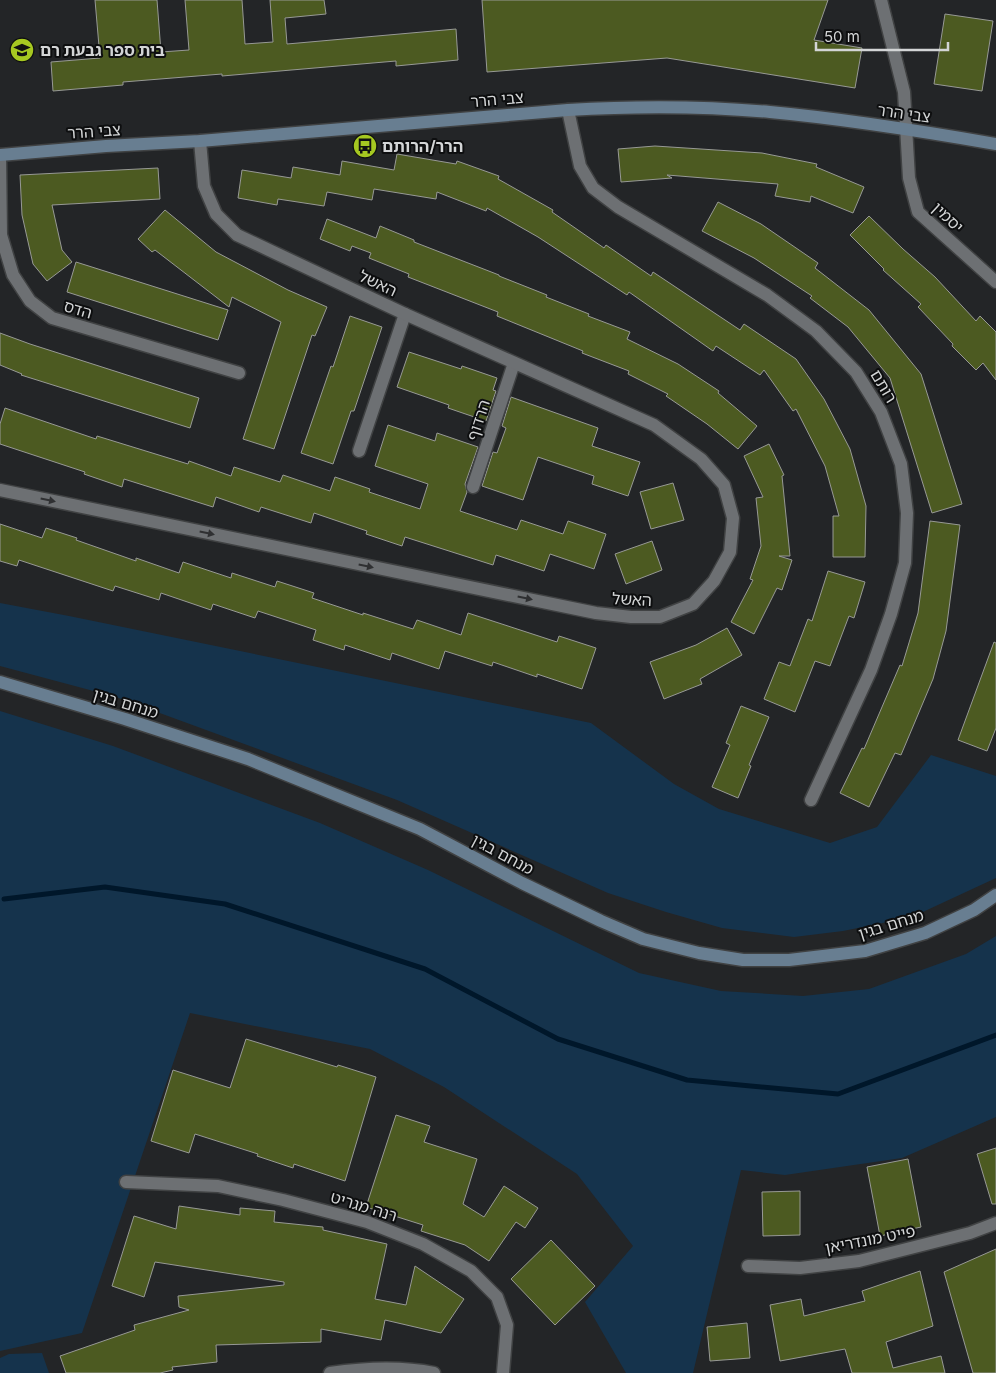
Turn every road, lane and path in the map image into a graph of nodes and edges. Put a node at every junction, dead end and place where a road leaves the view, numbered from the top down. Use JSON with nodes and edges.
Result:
{"nodes":[{"id":1,"x":881,"y":0,"type":"edge"},
{"id":2,"x":568,"y":110,"type":"junction"},
{"id":3,"x":905,"y":128,"type":"junction"},
{"id":4,"x":200,"y":141,"type":"junction"},
{"id":5,"x":996,"y":144,"type":"edge"},
{"id":6,"x":0,"y":155,"type":"edge"},
{"id":7,"x":996,"y":282,"type":"edge"},
{"id":8,"x":405,"y":314,"type":"junction"},
{"id":9,"x":514,"y":363,"type":"junction"},
{"id":10,"x":240,"y":373,"type":"dead end"},
{"id":11,"x":359,"y":451,"type":"dead end"},
{"id":12,"x":474,"y":486,"type":"dead end"},
{"id":13,"x":0,"y":490,"type":"edge"},
{"id":14,"x":0,"y":682,"type":"edge"},
{"id":15,"x":811,"y":800,"type":"dead end"},
{"id":16,"x":996,"y":895,"type":"edge"},
{"id":17,"x":126,"y":1182,"type":"dead end"},
{"id":18,"x":996,"y":1223,"type":"edge"},
{"id":19,"x":748,"y":1266,"type":"dead end"},
{"id":20,"x":330,"y":1373,"type":"edge"},
{"id":21,"x":434,"y":1373,"type":"edge"},
{"id":22,"x":503,"y":1373,"type":"edge"}],
"edges":[{"from":1,"to":3,"type":"street","name":"יסמין"},
{"from":2,"to":3,"type":"street","name":"צבי הרר"},
{"from":2,"to":4,"type":"street","name":"צבי הרר"},
{"from":2,"to":15,"type":"street","name":"רותם"},
{"from":3,"to":5,"type":"street","name":"צבי הרר"},
{"from":3,"to":7,"type":"street","name":"יסמין"},
{"from":4,"to":6,"type":"street","name":"צבי הרר"},
{"from":4,"to":8,"type":"street","name":"האשל"},
{"from":6,"to":10,"type":"street","name":"הדס"},
{"from":8,"to":9,"type":"street","name":"האשל"},
{"from":8,"to":11,"type":"street"},
{"from":9,"to":12,"type":"street","name":"הרדוף"},
{"from":13,"to":9,"type":"street","name":"האשל","one_way":true},
{"from":14,"to":16,"type":"street","name":"מנחם בגין"},
{"from":17,"to":22,"type":"street","name":"רנה מגריט"},
{"from":18,"to":19,"type":"street","name":"פייט מונדריאן"},
{"from":20,"to":21,"type":"street"}]}
